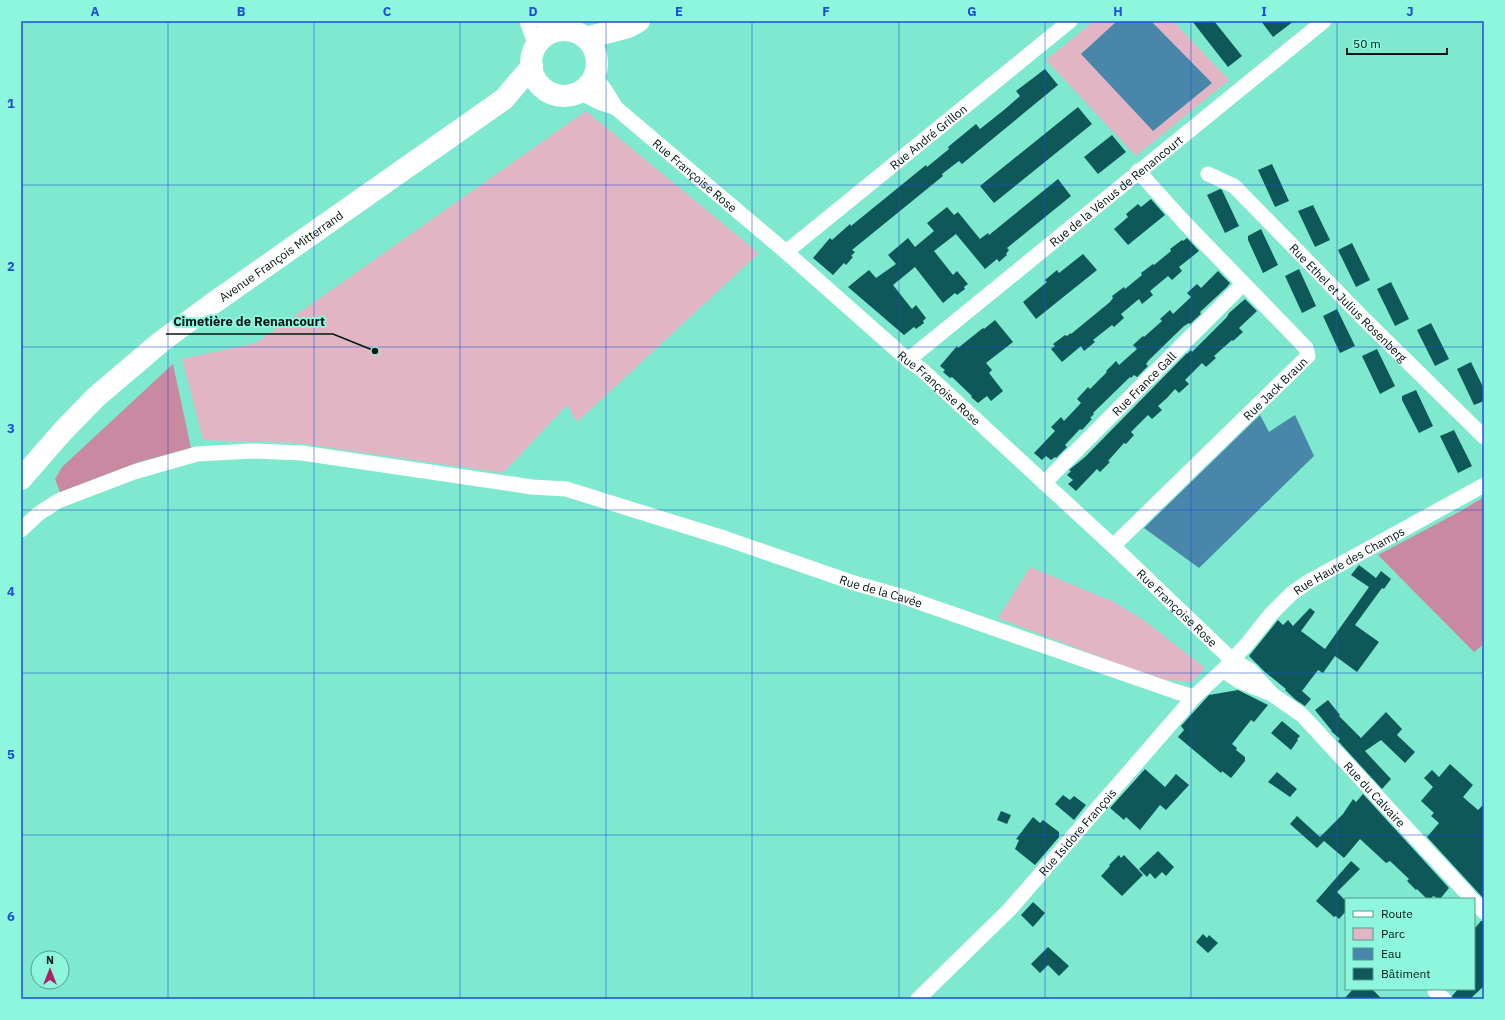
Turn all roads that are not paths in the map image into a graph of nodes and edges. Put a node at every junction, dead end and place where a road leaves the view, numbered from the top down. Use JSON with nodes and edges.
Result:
{"nodes":[{"id":1,"x":527,"y":21,"type":"edge"},
{"id":2,"x":1070,"y":21,"type":"edge"},
{"id":3,"x":1324,"y":21,"type":"edge"},
{"id":4,"x":634,"y":24,"type":"edge"},
{"id":5,"x":550,"y":26,"type":"edge"},
{"id":6,"x":586,"y":38,"type":"junction"},
{"id":7,"x":534,"y":56,"type":"junction"},
{"id":8,"x":596,"y":69,"type":"junction"},
{"id":9,"x":543,"y":88,"type":"junction"},
{"id":10,"x":579,"y":92,"type":"junction"},
{"id":11,"x":504,"y":99,"type":"junction"},
{"id":12,"x":616,"y":108,"type":"junction"},
{"id":13,"x":1138,"y":171,"type":"junction"},
{"id":14,"x":1208,"y":174,"type":"dead end"},
{"id":15,"x":786,"y":252,"type":"junction"},
{"id":16,"x":1243,"y":284,"type":"junction"},
{"id":17,"x":908,"y":360,"type":"junction"},
{"id":18,"x":1484,"y":437,"type":"edge"},
{"id":19,"x":21,"y":479,"type":"edge"},
{"id":20,"x":1044,"y":483,"type":"junction"},
{"id":21,"x":1484,"y":485,"type":"edge"},
{"id":22,"x":21,"y":530,"type":"edge"},
{"id":23,"x":1114,"y":546,"type":"junction"},
{"id":24,"x":1228,"y":665,"type":"junction"},
{"id":25,"x":1194,"y":697,"type":"junction"},
{"id":26,"x":1471,"y":898,"type":"edge"},
{"id":27,"x":1475,"y":902,"type":"edge"},
{"id":28,"x":1484,"y":912,"type":"edge"},
{"id":29,"x":918,"y":999,"type":"edge"}],
"edges":[{"from":1,"to":7,"type":"street"},
{"from":2,"to":15,"type":"street","name":"Rue André Grillon"},
{"from":3,"to":13,"type":"street","name":"Rue de la Vénus de Renancourt"},
{"from":4,"to":6,"type":"main road"},
{"from":4,"to":8,"type":"main road"},
{"from":5,"to":6,"type":"main road"},
{"from":5,"to":7,"type":"main road"},
{"from":6,"to":8,"type":"main road"},
{"from":7,"to":9,"type":"main road"},
{"from":7,"to":11,"type":"main road","name":"Avenue François Mitterrand"},
{"from":8,"to":10,"type":"main road"},
{"from":8,"to":12,"type":"street"},
{"from":9,"to":10,"type":"main road"},
{"from":9,"to":11,"type":"main road","name":"Avenue François Mitterrand"},
{"from":10,"to":12,"type":"street"},
{"from":11,"to":19,"type":"main road","name":"Avenue François Mitterrand"},
{"from":12,"to":15,"type":"street","name":"Rue Françoise Rose"},
{"from":13,"to":16,"type":"street","name":"Rue Jack Braun"},
{"from":13,"to":17,"type":"street","name":"Rue de la Vénus de Renancourt"},
{"from":14,"to":18,"type":"street","name":"Rue Ethel et Julius Rosenberg"},
{"from":15,"to":17,"type":"street","name":"Rue Françoise Rose"},
{"from":16,"to":20,"type":"street","name":"Rue France Gall"},
{"from":16,"to":23,"type":"street","name":"Rue Jack Braun"},
{"from":17,"to":20,"type":"street","name":"Rue Françoise Rose"},
{"from":20,"to":23,"type":"street","name":"Rue Françoise Rose"},
{"from":21,"to":24,"type":"street","name":"Rue Haute des Champs"},
{"from":22,"to":25,"type":"street","name":"Rue de la Cavée"},
{"from":23,"to":24,"type":"street","name":"Rue Françoise Rose"},
{"from":24,"to":25,"type":"street","name":"Rue Isidore François"},
{"from":24,"to":26,"type":"street","name":"Rue du Calvaire"},
{"from":25,"to":29,"type":"street","name":"Rue Isidore François"},
{"from":27,"to":28,"type":"street","name":"Rue du Calvaire"}]}
